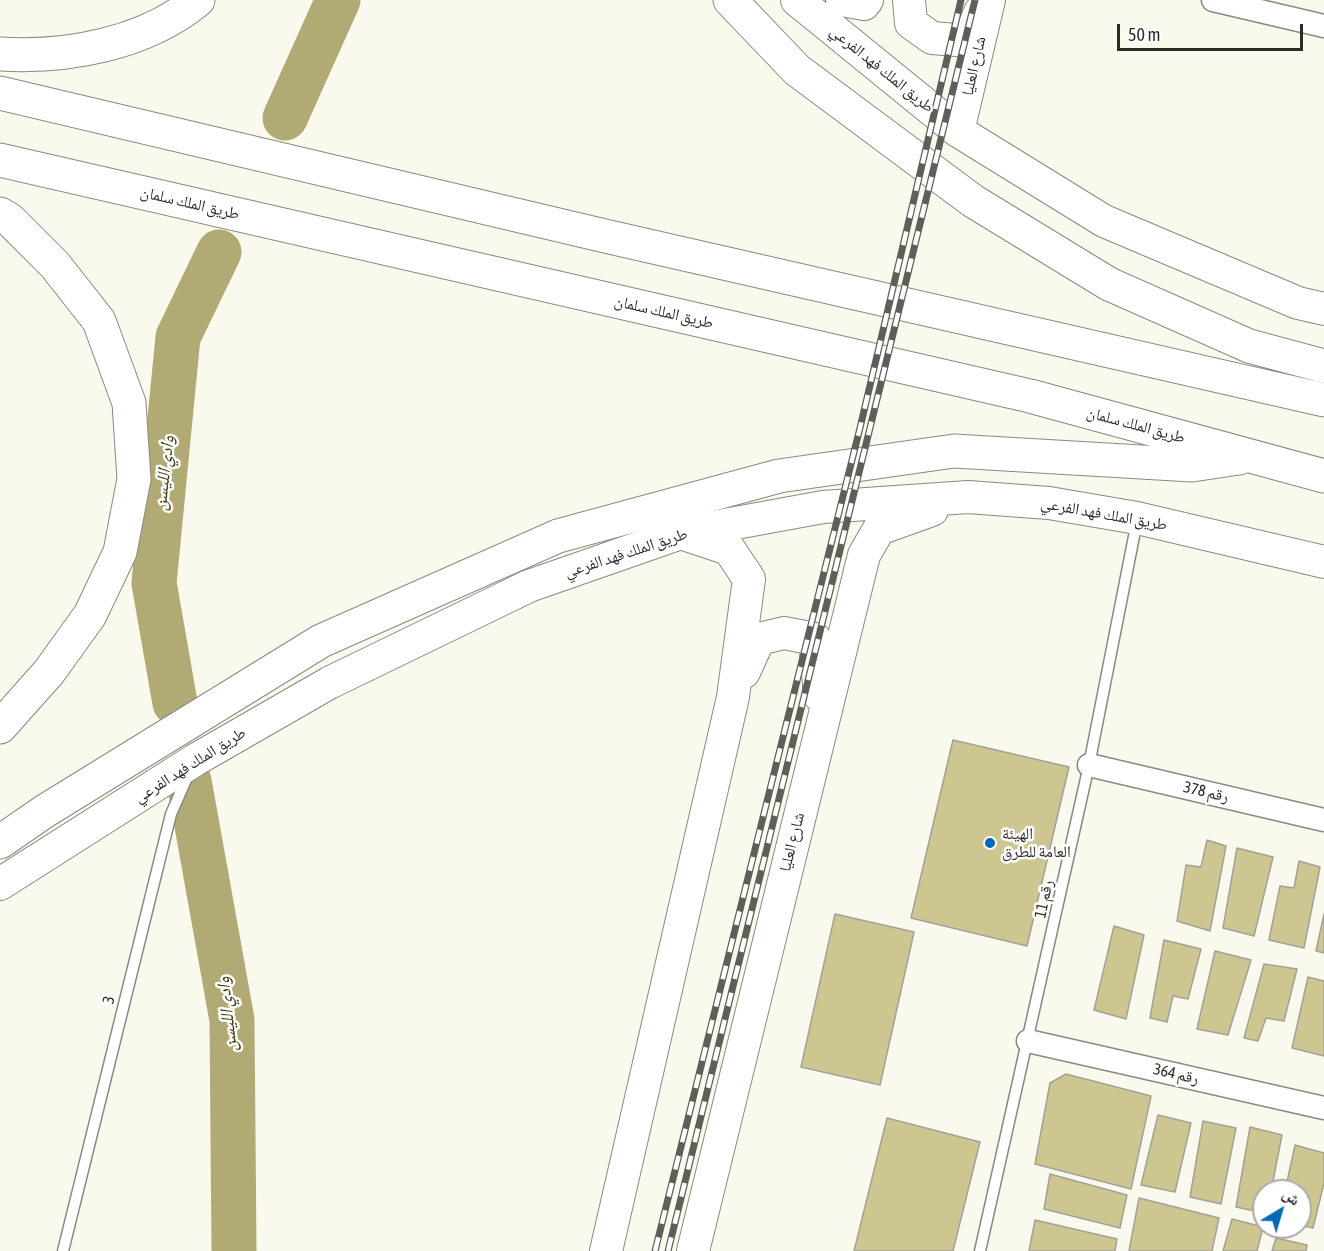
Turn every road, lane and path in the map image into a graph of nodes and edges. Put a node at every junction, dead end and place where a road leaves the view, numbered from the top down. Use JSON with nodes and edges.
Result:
{"nodes":[{"id":1,"x":198,"y":0,"type":"edge"},
{"id":2,"x":730,"y":0,"type":"edge"},
{"id":3,"x":797,"y":0,"type":"edge"},
{"id":4,"x":842,"y":0,"type":"edge"},
{"id":5,"x":867,"y":0,"type":"edge"},
{"id":6,"x":909,"y":0,"type":"edge"},
{"id":7,"x":987,"y":0,"type":"edge"},
{"id":8,"x":1213,"y":0,"type":"edge"},
{"id":9,"x":1243,"y":3,"type":"edge"},
{"id":10,"x":1324,"y":26,"type":"edge"},
{"id":11,"x":0,"y":54,"type":"edge"},
{"id":12,"x":0,"y":93,"type":"edge"},
{"id":13,"x":958,"y":131,"type":"junction"},
{"id":14,"x":0,"y":160,"type":"edge"},
{"id":15,"x":0,"y":214,"type":"edge"},
{"id":16,"x":1324,"y":309,"type":"edge"},
{"id":17,"x":1324,"y":366,"type":"edge"},
{"id":18,"x":1324,"y":400,"type":"edge"},
{"id":19,"x":1251,"y":456,"type":"junction"},
{"id":20,"x":1324,"y":476,"type":"edge"},
{"id":21,"x":968,"y":497,"type":"junction"},
{"id":22,"x":1137,"y":518,"type":"junction"},
{"id":23,"x":681,"y":533,"type":"junction"},
{"id":24,"x":1324,"y":562,"type":"edge"},
{"id":25,"x":733,"y":697,"type":"junction"},
{"id":26,"x":822,"y":718,"type":"junction"},
{"id":27,"x":0,"y":726,"type":"edge"},
{"id":28,"x":195,"y":760,"type":"junction"},
{"id":29,"x":1089,"y":765,"type":"junction"},
{"id":30,"x":1324,"y":820,"type":"edge"},
{"id":31,"x":0,"y":842,"type":"edge"},
{"id":32,"x":0,"y":884,"type":"edge"},
{"id":33,"x":1028,"y":1041,"type":"junction"},
{"id":34,"x":1324,"y":1108,"type":"edge"},
{"id":35,"x":63,"y":1251,"type":"edge"},
{"id":36,"x":606,"y":1251,"type":"edge"},
{"id":37,"x":693,"y":1251,"type":"edge"},
{"id":38,"x":980,"y":1251,"type":"edge"}],
"edges":[{"from":1,"to":11,"type":"highway"},
{"from":2,"to":17,"type":"highway"},
{"from":3,"to":13,"type":"main road","name":"طريق الملك فهد الفرعي"},
{"from":4,"to":5,"type":"main road"},
{"from":6,"to":7,"type":"main road"},
{"from":7,"to":13,"type":"main road","name":"شارع العليا"},
{"from":8,"to":9,"type":"street"},
{"from":9,"to":10,"type":"street"},
{"from":12,"to":18,"type":"highway"},
{"from":13,"to":16,"type":"main road","name":"طريق الملك فهد الفرعي"},
{"from":14,"to":19,"type":"highway","name":"طريق الملك سلمان"},
{"from":15,"to":27,"type":"highway"},
{"from":19,"to":20,"type":"highway","name":"طريق الملك سلمان"},
{"from":19,"to":31,"type":"highway"},
{"from":21,"to":22,"type":"main road","name":"طريق الملك فهد الفرعي"},
{"from":21,"to":23,"type":"main road","name":"طريق الملك فهد الفرعي"},
{"from":21,"to":26,"type":"main road","name":"شارع العليا"},
{"from":22,"to":24,"type":"main road","name":"طريق الملك فهد الفرعي"},
{"from":22,"to":29,"type":"lane","name":"رقم 11"},
{"from":23,"to":25,"type":"main road"},
{"from":23,"to":28,"type":"main road","name":"طريق الملك فهد الفرعي"},
{"from":25,"to":26,"type":"main road"},
{"from":25,"to":36,"type":"main road"},
{"from":26,"to":37,"type":"main road","name":"شارع العليا"},
{"from":28,"to":32,"type":"main road","name":"طريق الملك فهد الفرعي"},
{"from":28,"to":35,"type":"lane","name":"3"},
{"from":29,"to":30,"type":"street","name":"رقم 378"},
{"from":29,"to":33,"type":"lane","name":"رقم 11"},
{"from":33,"to":34,"type":"street","name":"رقم 364"},
{"from":33,"to":38,"type":"lane","name":"رقم 11"}]}
